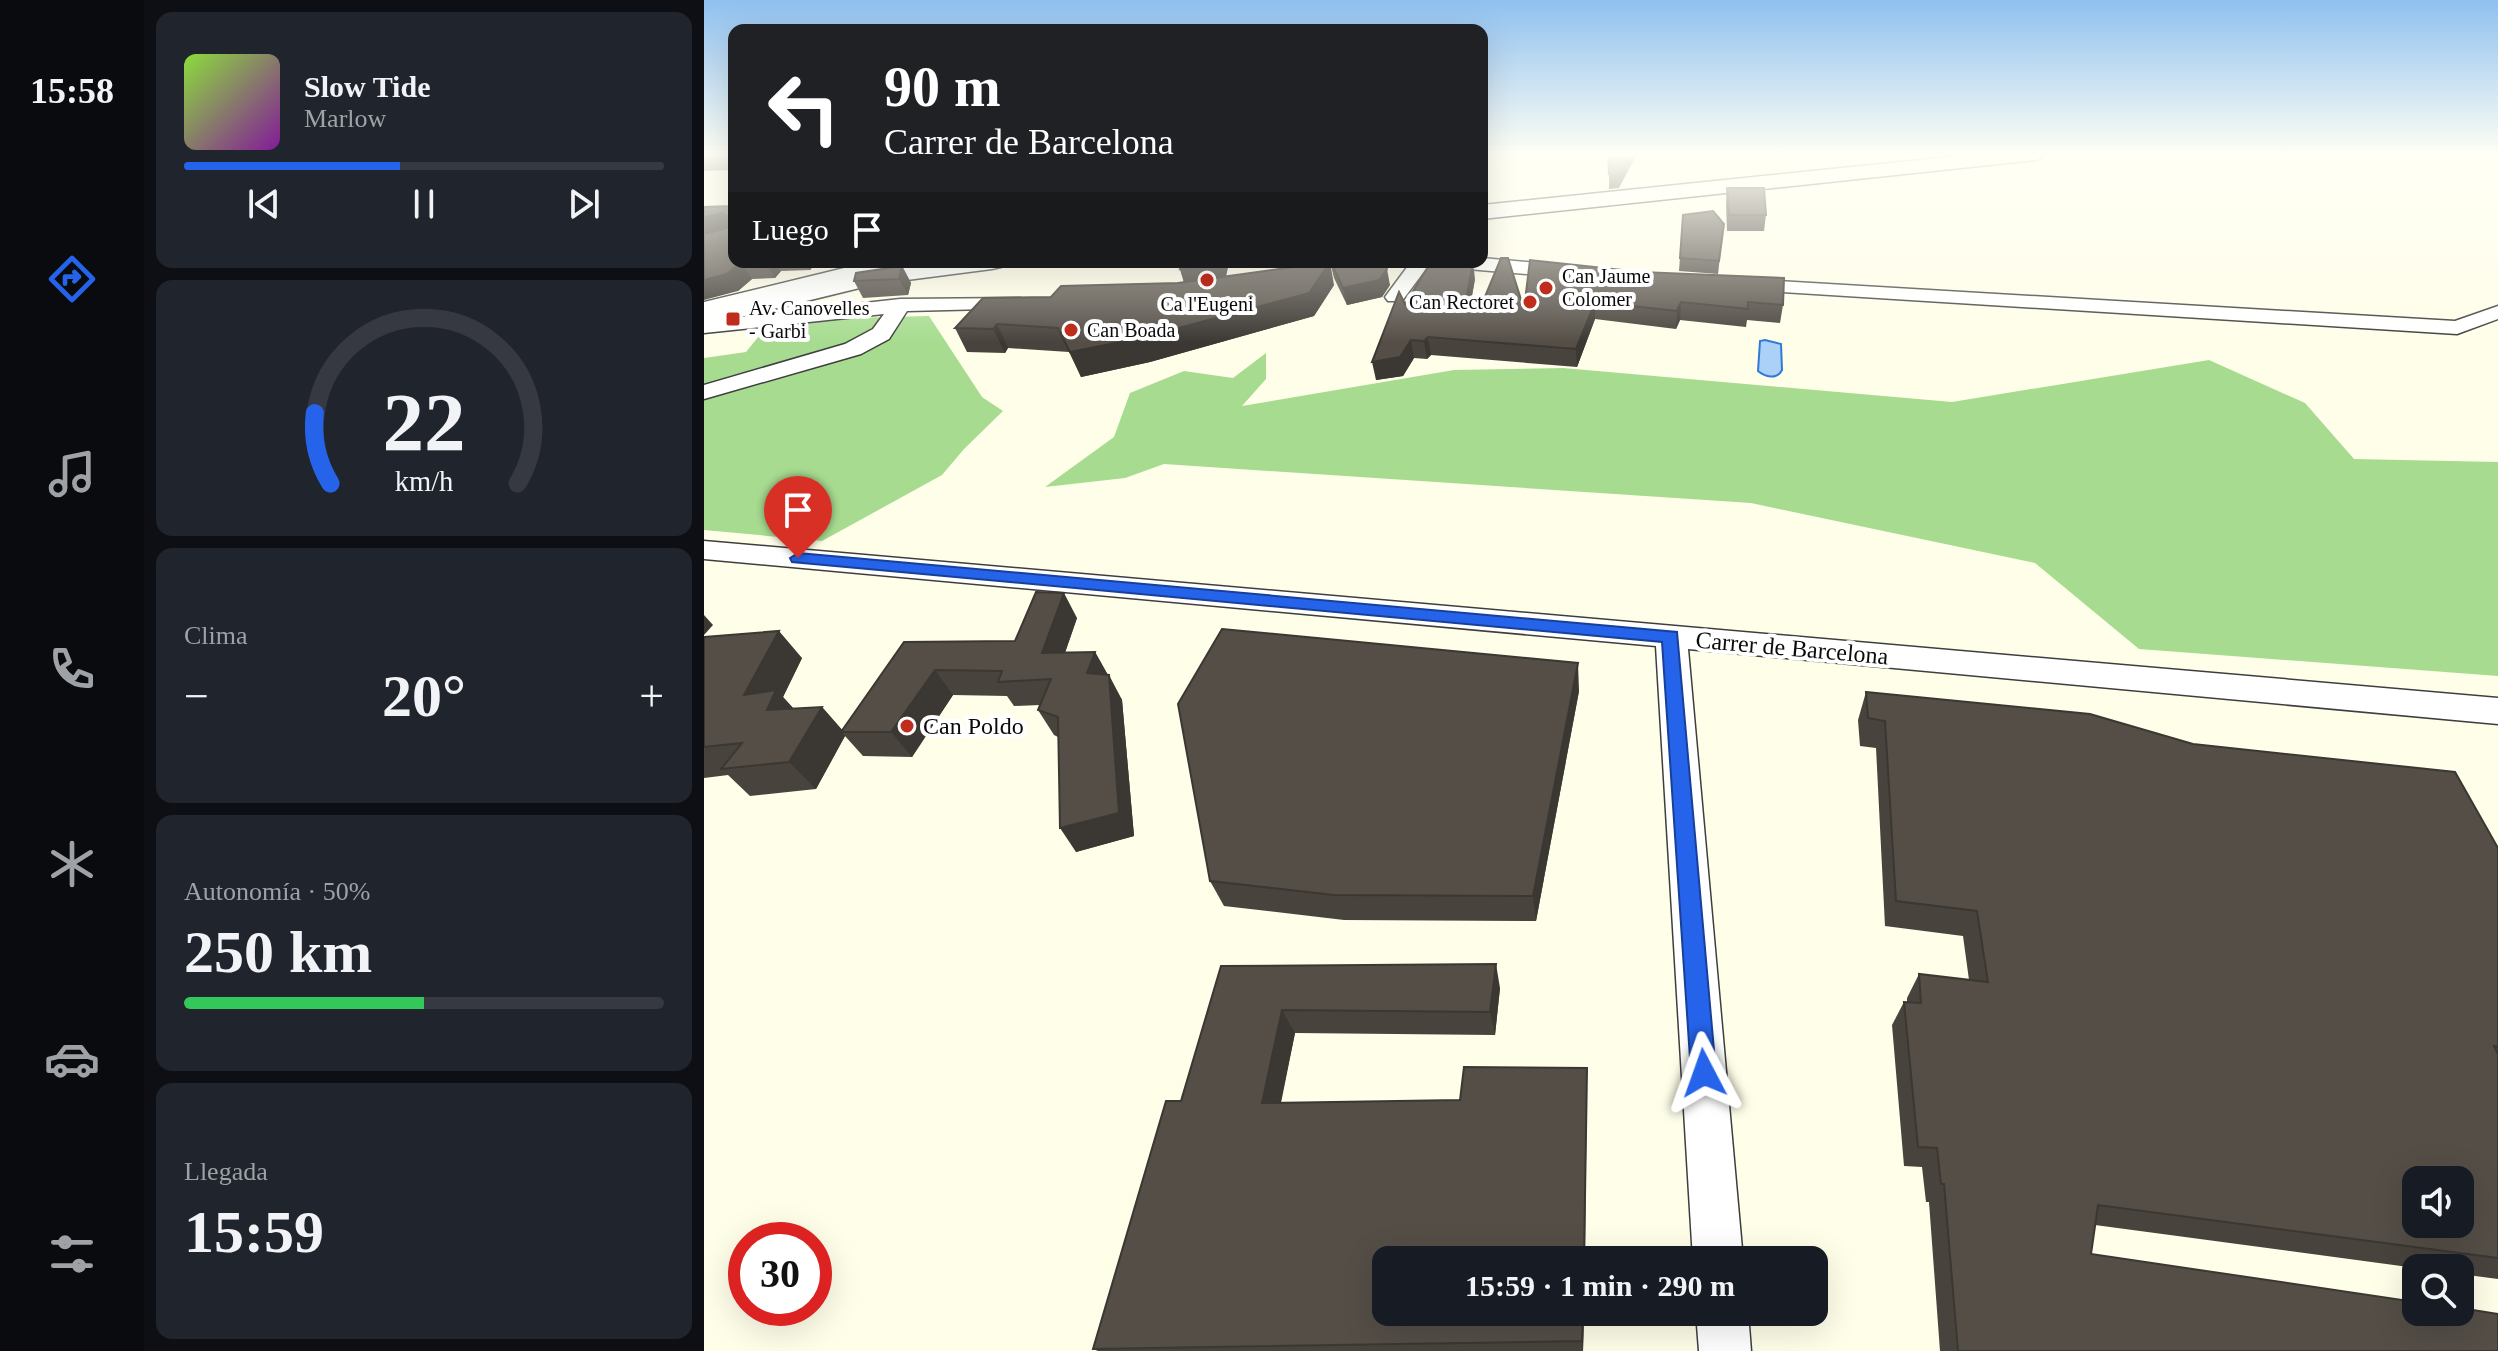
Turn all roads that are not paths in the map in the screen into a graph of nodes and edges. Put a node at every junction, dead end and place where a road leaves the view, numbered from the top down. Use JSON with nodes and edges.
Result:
{"nodes":[{"id":1,"x":1488,"y":265,"type":"edge"},
{"id":2,"x":884,"y":268,"type":"edge"},
{"id":3,"x":884,"y":268,"type":"edge"},
{"id":4,"x":1417,"y":268,"type":"edge"},
{"id":5,"x":1593,"y":274,"type":"edge"},
{"id":6,"x":1716,"y":283,"type":"edge"},
{"id":7,"x":1395,"y":297,"type":"edge"},
{"id":8,"x":1041,"y":304,"type":"edge"},
{"id":9,"x":900,"y":305,"type":"junction"},
{"id":10,"x":704,"y":308,"type":"edge"},
{"id":11,"x":2498,"y":312,"type":"edge"},
{"id":12,"x":704,"y":318,"type":"edge"},
{"id":13,"x":704,"y":327,"type":"edge"},
{"id":14,"x":704,"y":392,"type":"edge"},
{"id":15,"x":704,"y":550,"type":"edge"},
{"id":16,"x":1671,"y":637,"type":"junction"},
{"id":17,"x":2498,"y":711,"type":"edge"},
{"id":18,"x":1717,"y":1246,"type":"edge"},
{"id":19,"x":1723,"y":1326,"type":"edge"},
{"id":20,"x":1725,"y":1351,"type":"edge"}],
"edges":[{"from":1,"to":5,"type":"street"},
{"from":2,"to":10,"type":"street"},
{"from":3,"to":12,"type":"street"},
{"from":4,"to":7,"type":"street"},
{"from":6,"to":11,"type":"street"},
{"from":8,"to":9,"type":"street"},
{"from":9,"to":13,"type":"street"},
{"from":9,"to":14,"type":"street"},
{"from":15,"to":16,"type":"street","name":"Carrer de Barcelona"},
{"from":16,"to":17,"type":"street","name":"Carrer de Barcelona"},
{"from":16,"to":18,"type":"street"},
{"from":19,"to":20,"type":"street"}]}
